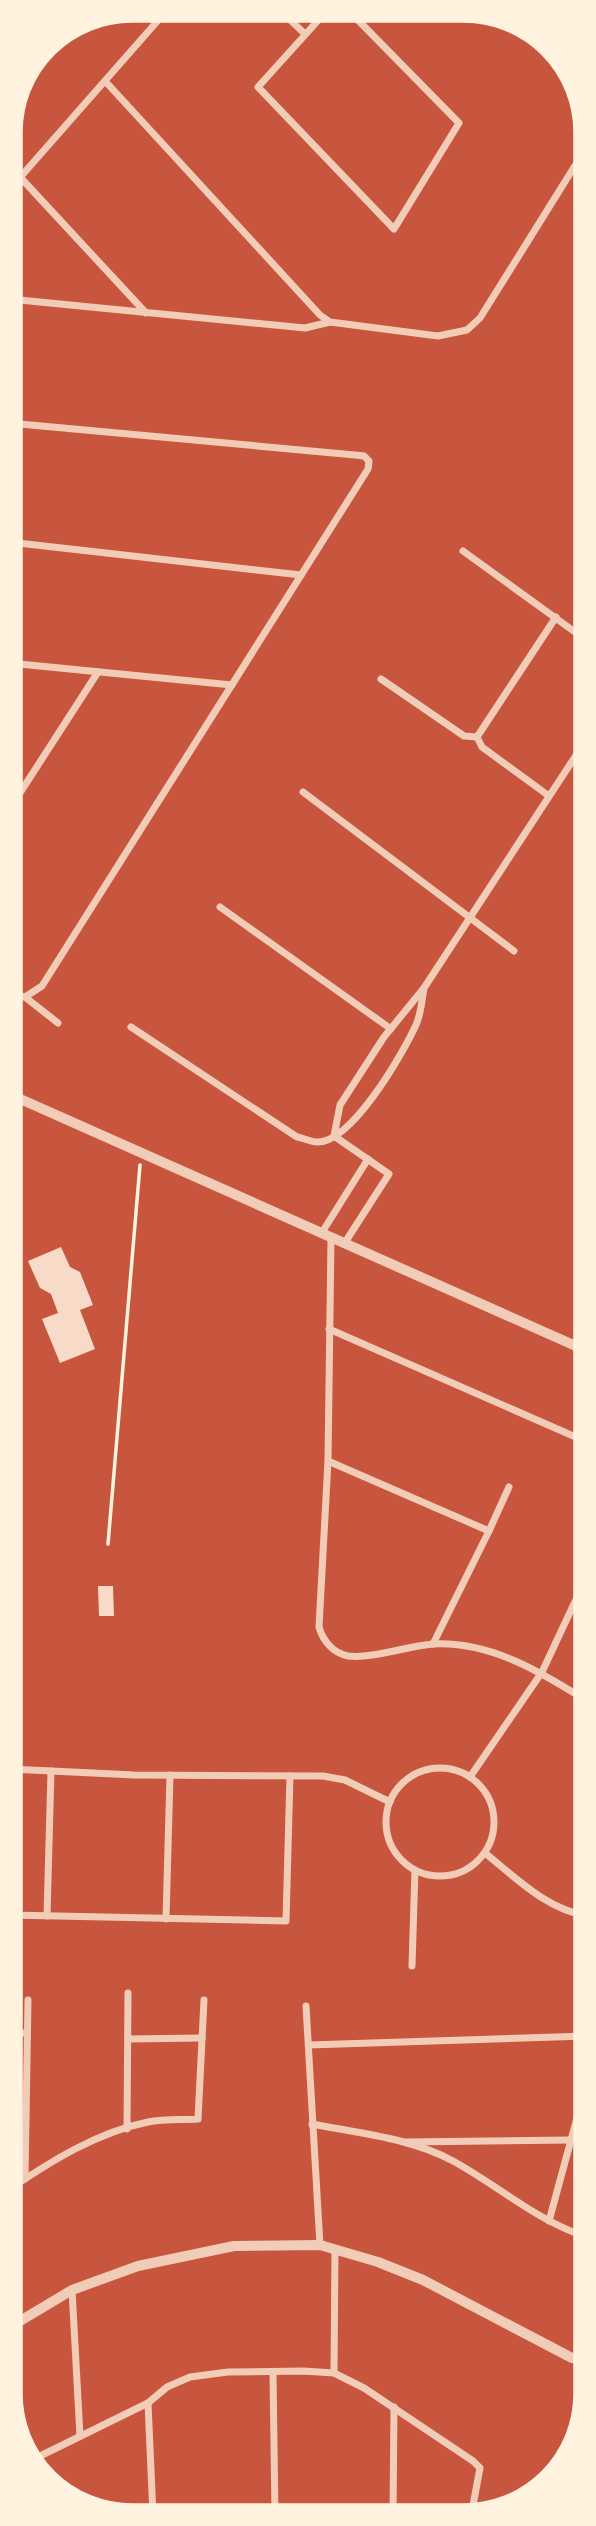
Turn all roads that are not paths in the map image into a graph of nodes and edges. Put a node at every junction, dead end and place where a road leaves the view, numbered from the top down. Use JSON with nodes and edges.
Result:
{"nodes":[{"id":1,"x":157,"y":21,"type":"edge"},
{"id":2,"x":291,"y":21,"type":"edge"},
{"id":3,"x":317,"y":21,"type":"edge"},
{"id":4,"x":359,"y":21,"type":"edge"},
{"id":5,"x":305,"y":34,"type":"junction"},
{"id":6,"x":105,"y":81,"type":"junction"},
{"id":7,"x":575,"y":166,"type":"edge"},
{"id":8,"x":21,"y":176,"type":"edge"},
{"id":9,"x":21,"y":178,"type":"edge"},
{"id":10,"x":21,"y":300,"type":"edge"},
{"id":11,"x":146,"y":314,"type":"junction"},
{"id":12,"x":330,"y":322,"type":"junction"},
{"id":13,"x":21,"y":424,"type":"edge"},
{"id":14,"x":21,"y":543,"type":"edge"},
{"id":15,"x":463,"y":551,"type":"dead end"},
{"id":16,"x":301,"y":575,"type":"junction"},
{"id":17,"x":556,"y":617,"type":"junction"},
{"id":18,"x":575,"y":632,"type":"edge"},
{"id":19,"x":21,"y":664,"type":"edge"},
{"id":20,"x":98,"y":672,"type":"junction"},
{"id":21,"x":381,"y":679,"type":"dead end"},
{"id":22,"x":232,"y":685,"type":"junction"},
{"id":23,"x":477,"y":737,"type":"junction"},
{"id":24,"x":575,"y":757,"type":"edge"},
{"id":25,"x":21,"y":791,"type":"edge"},
{"id":26,"x":303,"y":792,"type":"dead end"},
{"id":27,"x":550,"y":796,"type":"junction"},
{"id":28,"x":220,"y":907,"type":"dead end"},
{"id":29,"x":470,"y":918,"type":"junction"},
{"id":30,"x":514,"y":951,"type":"dead end"},
{"id":31,"x":424,"y":988,"type":"junction"},
{"id":32,"x":21,"y":996,"type":"edge"},
{"id":33,"x":25,"y":997,"type":"junction"},
{"id":34,"x":58,"y":1023,"type":"dead end"},
{"id":35,"x":131,"y":1027,"type":"dead end"},
{"id":36,"x":391,"y":1029,"type":"junction"},
{"id":37,"x":21,"y":1099,"type":"edge"},
{"id":38,"x":334,"y":1136,"type":"junction"},
{"id":39,"x":368,"y":1159,"type":"junction"},
{"id":40,"x":326,"y":1236,"type":"junction"},
{"id":41,"x":344,"y":1244,"type":"junction"},
{"id":42,"x":329,"y":1329,"type":"junction"},
{"id":43,"x":575,"y":1346,"type":"edge"},
{"id":44,"x":575,"y":1437,"type":"edge"},
{"id":45,"x":328,"y":1461,"type":"junction"},
{"id":46,"x":509,"y":1487,"type":"dead end"},
{"id":47,"x":489,"y":1531,"type":"junction"},
{"id":48,"x":575,"y":1602,"type":"edge"},
{"id":49,"x":433,"y":1644,"type":"junction"},
{"id":50,"x":542,"y":1672,"type":"junction"},
{"id":51,"x":575,"y":1693,"type":"edge"},
{"id":52,"x":21,"y":1770,"type":"edge"},
{"id":53,"x":51,"y":1771,"type":"junction"},
{"id":54,"x":170,"y":1775,"type":"junction"},
{"id":55,"x":290,"y":1776,"type":"junction"},
{"id":56,"x":470,"y":1777,"type":"junction"},
{"id":57,"x":390,"y":1802,"type":"junction"},
{"id":58,"x":485,"y":1853,"type":"junction"},
{"id":59,"x":415,"y":1870,"type":"junction"},
{"id":60,"x":575,"y":1914,"type":"edge"},
{"id":61,"x":21,"y":1915,"type":"edge"},
{"id":62,"x":47,"y":1916,"type":"junction"},
{"id":63,"x":166,"y":1919,"type":"junction"},
{"id":64,"x":412,"y":1966,"type":"dead end"},
{"id":65,"x":128,"y":1993,"type":"dead end"},
{"id":66,"x":28,"y":2000,"type":"dead end"},
{"id":67,"x":204,"y":2000,"type":"dead end"},
{"id":68,"x":306,"y":2006,"type":"dead end"},
{"id":69,"x":21,"y":2033,"type":"edge"},
{"id":70,"x":27,"y":2033,"type":"junction"},
{"id":71,"x":575,"y":2036,"type":"edge"},
{"id":72,"x":202,"y":2038,"type":"junction"},
{"id":73,"x":128,"y":2039,"type":"junction"},
{"id":74,"x":309,"y":2045,"type":"junction"},
{"id":75,"x":575,"y":2123,"type":"edge"},
{"id":76,"x":312,"y":2124,"type":"junction"},
{"id":77,"x":127,"y":2129,"type":"junction"},
{"id":78,"x":570,"y":2140,"type":"junction"},
{"id":79,"x":401,"y":2142,"type":"junction"},
{"id":80,"x":25,"y":2179,"type":"junction"},
{"id":81,"x":21,"y":2182,"type":"edge"},
{"id":82,"x":549,"y":2221,"type":"junction"},
{"id":83,"x":575,"y":2232,"type":"edge"},
{"id":84,"x":320,"y":2245,"type":"junction"},
{"id":85,"x":335,"y":2249,"type":"junction"},
{"id":86,"x":72,"y":2291,"type":"junction"},
{"id":87,"x":21,"y":2321,"type":"edge"},
{"id":88,"x":575,"y":2359,"type":"edge"},
{"id":89,"x":273,"y":2373,"type":"junction"},
{"id":90,"x":334,"y":2373,"type":"junction"},
{"id":91,"x":148,"y":2403,"type":"junction"},
{"id":92,"x":394,"y":2407,"type":"junction"},
{"id":93,"x":80,"y":2436,"type":"junction"},
{"id":94,"x":40,"y":2456,"type":"edge"},
{"id":95,"x":473,"y":2504,"type":"edge"},
{"id":96,"x":153,"y":2505,"type":"edge"},
{"id":97,"x":275,"y":2505,"type":"edge"},
{"id":98,"x":393,"y":2505,"type":"edge"}],
"edges":[{"from":1,"to":6,"type":"street"},
{"from":2,"to":5,"type":"street"},
{"from":3,"to":5,"type":"street"},
{"from":4,"to":5,"type":"street"},
{"from":6,"to":8,"type":"street"},
{"from":6,"to":12,"type":"street"},
{"from":7,"to":12,"type":"street"},
{"from":9,"to":11,"type":"street"},
{"from":10,"to":11,"type":"street"},
{"from":11,"to":12,"type":"street"},
{"from":13,"to":16,"type":"street"},
{"from":14,"to":16,"type":"street"},
{"from":15,"to":17,"type":"street"},
{"from":16,"to":22,"type":"street"},
{"from":17,"to":18,"type":"street"},
{"from":17,"to":23,"type":"street"},
{"from":19,"to":20,"type":"street"},
{"from":20,"to":22,"type":"street"},
{"from":20,"to":25,"type":"street"},
{"from":21,"to":23,"type":"street"},
{"from":22,"to":33,"type":"street"},
{"from":23,"to":27,"type":"street"},
{"from":24,"to":27,"type":"street"},
{"from":26,"to":29,"type":"street"},
{"from":27,"to":29,"type":"street"},
{"from":28,"to":36,"type":"street"},
{"from":29,"to":30,"type":"street"},
{"from":29,"to":31,"type":"street"},
{"from":31,"to":36,"type":"street"},
{"from":31,"to":38,"type":"street"},
{"from":32,"to":33,"type":"street"},
{"from":33,"to":34,"type":"street"},
{"from":35,"to":38,"type":"street"},
{"from":36,"to":38,"type":"street"},
{"from":37,"to":40,"type":"street"},
{"from":38,"to":39,"type":"street"},
{"from":39,"to":40,"type":"street"},
{"from":39,"to":41,"type":"street"},
{"from":40,"to":41,"type":"street"},
{"from":40,"to":42,"type":"street"},
{"from":41,"to":43,"type":"street"},
{"from":42,"to":44,"type":"street"},
{"from":42,"to":45,"type":"street"},
{"from":45,"to":47,"type":"street"},
{"from":45,"to":49,"type":"street"},
{"from":46,"to":47,"type":"street"},
{"from":47,"to":49,"type":"street"},
{"from":48,"to":50,"type":"street"},
{"from":49,"to":50,"type":"street"},
{"from":50,"to":51,"type":"street"},
{"from":50,"to":56,"type":"street"},
{"from":52,"to":53,"type":"street"},
{"from":53,"to":54,"type":"street"},
{"from":53,"to":62,"type":"street"},
{"from":54,"to":55,"type":"street"},
{"from":54,"to":63,"type":"street"},
{"from":55,"to":57,"type":"street"},
{"from":55,"to":63,"type":"street"},
{"from":56,"to":57,"type":"street"},
{"from":56,"to":58,"type":"street"},
{"from":57,"to":59,"type":"street"},
{"from":58,"to":59,"type":"street"},
{"from":58,"to":60,"type":"street"},
{"from":59,"to":64,"type":"street"},
{"from":61,"to":62,"type":"street"},
{"from":62,"to":63,"type":"street"},
{"from":65,"to":73,"type":"street"},
{"from":66,"to":70,"type":"street"},
{"from":67,"to":72,"type":"street"},
{"from":68,"to":74,"type":"street"},
{"from":69,"to":70,"type":"street"},
{"from":70,"to":80,"type":"street"},
{"from":71,"to":74,"type":"street"},
{"from":72,"to":73,"type":"street"},
{"from":72,"to":77,"type":"street"},
{"from":73,"to":77,"type":"street"},
{"from":74,"to":76,"type":"street"},
{"from":75,"to":78,"type":"street"},
{"from":76,"to":79,"type":"street"},
{"from":76,"to":84,"type":"street"},
{"from":77,"to":80,"type":"street"},
{"from":78,"to":79,"type":"street"},
{"from":78,"to":82,"type":"street"},
{"from":79,"to":82,"type":"street"},
{"from":80,"to":81,"type":"street"},
{"from":82,"to":83,"type":"street"},
{"from":84,"to":85,"type":"street"},
{"from":84,"to":86,"type":"street"},
{"from":85,"to":88,"type":"street"},
{"from":85,"to":90,"type":"street"},
{"from":86,"to":87,"type":"street"},
{"from":86,"to":93,"type":"street"},
{"from":89,"to":90,"type":"street"},
{"from":89,"to":91,"type":"street"},
{"from":89,"to":97,"type":"street"},
{"from":90,"to":92,"type":"street"},
{"from":91,"to":93,"type":"street"},
{"from":91,"to":96,"type":"street"},
{"from":92,"to":95,"type":"street"},
{"from":92,"to":98,"type":"street"},
{"from":93,"to":94,"type":"street"}]}
